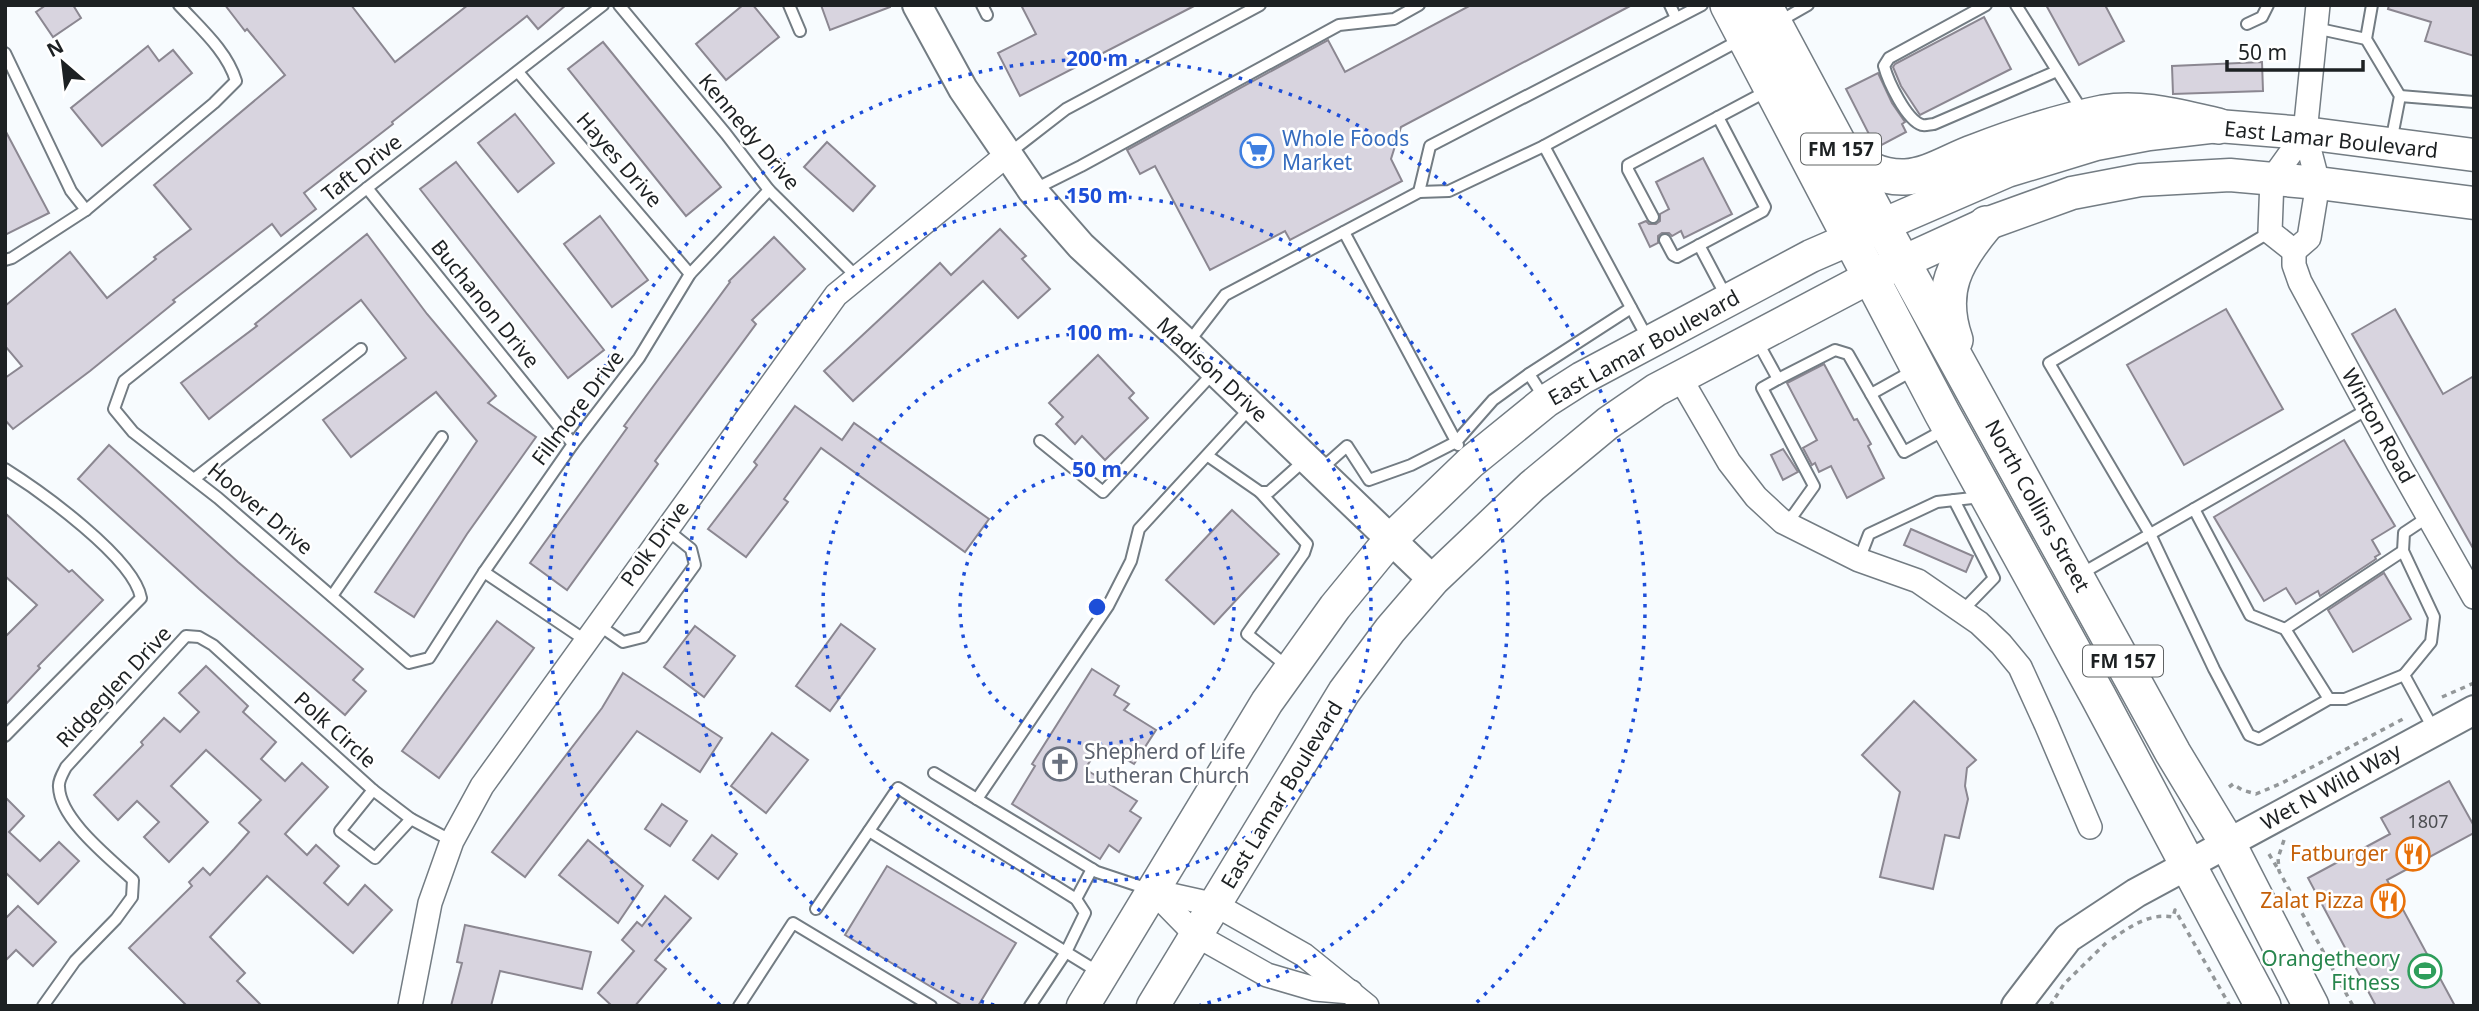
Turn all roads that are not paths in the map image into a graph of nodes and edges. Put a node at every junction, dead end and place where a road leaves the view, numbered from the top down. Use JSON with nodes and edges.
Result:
{"nodes":[{"id":1,"x":179,"y":5,"type":"edge"},
{"id":2,"x":603,"y":5,"type":"edge"},
{"id":3,"x":619,"y":5,"type":"edge"},
{"id":4,"x":789,"y":5,"type":"edge"},
{"id":5,"x":917,"y":5,"type":"edge"},
{"id":6,"x":1260,"y":5,"type":"edge"},
{"id":7,"x":1419,"y":5,"type":"edge"},
{"id":8,"x":1670,"y":5,"type":"edge"},
{"id":9,"x":1702,"y":5,"type":"edge"},
{"id":10,"x":1728,"y":5,"type":"edge"},
{"id":11,"x":1808,"y":5,"type":"edge"},
{"id":12,"x":1986,"y":5,"type":"edge"},
{"id":13,"x":2016,"y":5,"type":"edge"},
{"id":14,"x":2268,"y":5,"type":"edge"},
{"id":15,"x":2372,"y":5,"type":"edge"},
{"id":16,"x":2316,"y":17,"type":"edge"},
{"id":17,"x":1676,"y":18,"type":"junction"},
{"id":18,"x":1761,"y":22,"type":"edge"},
{"id":19,"x":2246,"y":24,"type":"dead end"},
{"id":20,"x":800,"y":31,"type":"dead end"},
{"id":21,"x":2366,"y":39,"type":"junction"},
{"id":22,"x":5,"y":53,"type":"edge"},
{"id":23,"x":2057,"y":71,"type":"junction"},
{"id":24,"x":518,"y":72,"type":"junction"},
{"id":25,"x":1772,"y":88,"type":"junction"},
{"id":26,"x":2400,"y":96,"type":"junction"},
{"id":27,"x":2474,"y":102,"type":"edge"},
{"id":28,"x":1718,"y":117,"type":"junction"},
{"id":29,"x":2086,"y":118,"type":"junction"},
{"id":30,"x":2218,"y":126,"type":"junction"},
{"id":31,"x":2305,"y":133,"type":"junction"},
{"id":32,"x":2390,"y":145,"type":"junction"},
{"id":33,"x":1544,"y":146,"type":"junction"},
{"id":34,"x":1842,"y":150,"type":"junction"},
{"id":35,"x":1008,"y":154,"type":"junction"},
{"id":36,"x":2474,"y":155,"type":"edge"},
{"id":37,"x":2272,"y":179,"type":"junction"},
{"id":38,"x":2318,"y":183,"type":"junction"},
{"id":39,"x":367,"y":188,"type":"junction"},
{"id":40,"x":769,"y":190,"type":"junction"},
{"id":41,"x":1032,"y":190,"type":"junction"},
{"id":42,"x":1419,"y":192,"type":"junction"},
{"id":43,"x":2474,"y":203,"type":"edge"},
{"id":44,"x":86,"y":210,"type":"junction"},
{"id":45,"x":1653,"y":217,"type":"dead end"},
{"id":46,"x":1986,"y":224,"type":"junction"},
{"id":47,"x":1882,"y":225,"type":"junction"},
{"id":48,"x":1345,"y":232,"type":"junction"},
{"id":49,"x":2270,"y":232,"type":"junction"},
{"id":50,"x":1850,"y":239,"type":"junction"},
{"id":51,"x":1665,"y":240,"type":"dead end"},
{"id":52,"x":1699,"y":245,"type":"junction"},
{"id":53,"x":2294,"y":251,"type":"junction"},
{"id":54,"x":5,"y":260,"type":"edge"},
{"id":55,"x":1903,"y":263,"type":"junction"},
{"id":56,"x":691,"y":274,"type":"junction"},
{"id":57,"x":856,"y":276,"type":"junction"},
{"id":58,"x":1870,"y":277,"type":"junction"},
{"id":59,"x":1728,"y":300,"type":"junction"},
{"id":60,"x":1631,"y":308,"type":"junction"},
{"id":61,"x":1755,"y":337,"type":"junction"},
{"id":62,"x":1649,"y":341,"type":"junction"},
{"id":63,"x":1187,"y":344,"type":"junction"},
{"id":64,"x":361,"y":349,"type":"dead end"},
{"id":65,"x":146,"y":364,"type":"joint"},
{"id":66,"x":1918,"y":368,"type":"junction"},
{"id":67,"x":1215,"y":371,"type":"junction"},
{"id":68,"x":1529,"y":374,"type":"junction"},
{"id":69,"x":1679,"y":376,"type":"junction"},
{"id":70,"x":1778,"y":379,"type":"junction"},
{"id":71,"x":1871,"y":394,"type":"junction"},
{"id":72,"x":1978,"y":399,"type":"junction"},
{"id":73,"x":1546,"y":401,"type":"junction"},
{"id":74,"x":1252,"y":406,"type":"junction"},
{"id":75,"x":2368,"y":409,"type":"junction"},
{"id":76,"x":1950,"y":427,"type":"junction"},
{"id":77,"x":442,"y":437,"type":"dead end"},
{"id":78,"x":1040,"y":441,"type":"dead end"},
{"id":79,"x":573,"y":444,"type":"junction"},
{"id":80,"x":1463,"y":452,"type":"junction"},
{"id":81,"x":1208,"y":456,"type":"junction"},
{"id":82,"x":1312,"y":465,"type":"junction"},
{"id":83,"x":5,"y":469,"type":"edge"},
{"id":84,"x":194,"y":479,"type":"junction"},
{"id":85,"x":1260,"y":492,"type":"junction"},
{"id":86,"x":1988,"y":496,"type":"junction"},
{"id":87,"x":1954,"y":500,"type":"junction"},
{"id":88,"x":2194,"y":509,"type":"junction"},
{"id":89,"x":2428,"y":517,"type":"junction"},
{"id":90,"x":1783,"y":522,"type":"junction"},
{"id":91,"x":666,"y":529,"type":"junction"},
{"id":92,"x":2150,"y":534,"type":"junction"},
{"id":93,"x":1390,"y":540,"type":"junction"},
{"id":94,"x":2403,"y":551,"type":"junction"},
{"id":95,"x":1859,"y":560,"type":"junction"},
{"id":96,"x":2468,"y":571,"type":"edge"},
{"id":97,"x":484,"y":572,"type":"junction"},
{"id":98,"x":2076,"y":576,"type":"junction"},
{"id":99,"x":1433,"y":580,"type":"junction"},
{"id":100,"x":332,"y":596,"type":"junction"},
{"id":101,"x":2474,"y":597,"type":"edge"},
{"id":102,"x":1962,"y":611,"type":"junction"},
{"id":103,"x":2285,"y":629,"type":"junction"},
{"id":104,"x":591,"y":632,"type":"junction"},
{"id":105,"x":199,"y":637,"type":"joint"},
{"id":106,"x":429,"y":658,"type":"joint"},
{"id":107,"x":1290,"y":669,"type":"junction"},
{"id":108,"x":2404,"y":675,"type":"junction"},
{"id":109,"x":2329,"y":699,"type":"junction"},
{"id":110,"x":2471,"y":718,"type":"edge"},
{"id":111,"x":2434,"y":730,"type":"junction"},
{"id":112,"x":5,"y":736,"type":"edge"},
{"id":113,"x":934,"y":773,"type":"dead end"},
{"id":114,"x":373,"y":790,"type":"junction"},
{"id":115,"x":977,"y":799,"type":"junction"},
{"id":116,"x":411,"y":819,"type":"junction"},
{"id":117,"x":2090,"y":827,"type":"dead end"},
{"id":118,"x":869,"y":831,"type":"junction"},
{"id":119,"x":452,"y":841,"type":"junction"},
{"id":120,"x":2228,"y":844,"type":"junction"},
{"id":121,"x":2188,"y":865,"type":"junction"},
{"id":122,"x":1092,"y":869,"type":"junction"},
{"id":123,"x":1153,"y":891,"type":"junction"},
{"id":124,"x":1076,"y":899,"type":"junction"},
{"id":125,"x":1216,"y":905,"type":"junction"},
{"id":126,"x":816,"y":909,"type":"dead end"},
{"id":127,"x":1196,"y":935,"type":"junction"},
{"id":128,"x":1066,"y":952,"type":"junction"},
{"id":129,"x":1102,"y":974,"type":"junction"},
{"id":130,"x":1359,"y":999,"type":"edge"},
{"id":131,"x":43,"y":1006,"type":"edge"},
{"id":132,"x":410,"y":1006,"type":"edge"},
{"id":133,"x":738,"y":1006,"type":"edge"},
{"id":134,"x":931,"y":1006,"type":"edge"},
{"id":135,"x":1030,"y":1006,"type":"edge"},
{"id":136,"x":1083,"y":1006,"type":"edge"},
{"id":137,"x":1153,"y":1006,"type":"edge"},
{"id":138,"x":2015,"y":1006,"type":"edge"},
{"id":139,"x":2263,"y":1006,"type":"edge"},
{"id":140,"x":2311,"y":1006,"type":"edge"}],
"edges":[{"from":1,"to":44,"type":"lane"},
{"from":2,"to":24,"type":"lane","name":"Taft Drive"},
{"from":3,"to":40,"type":"lane","name":"Kennedy Drive"},
{"from":4,"to":20,"type":"lane"},
{"from":5,"to":35,"type":"street","name":"Madison Drive"},
{"from":6,"to":35,"type":"lane"},
{"from":7,"to":41,"type":"lane"},
{"from":8,"to":17,"type":"lane"},
{"from":9,"to":17,"type":"lane"},
{"from":10,"to":18,"type":"main road","name":"North Collins Street","number":"FM 157"},
{"from":11,"to":18,"type":"lane"},
{"from":12,"to":23,"type":"lane"},
{"from":13,"to":23,"type":"lane"},
{"from":14,"to":19,"type":"lane"},
{"from":15,"to":21,"type":"lane"},
{"from":16,"to":21,"type":"lane"},
{"from":16,"to":31,"type":"street"},
{"from":17,"to":42,"type":"lane"},
{"from":18,"to":25,"type":"main road","name":"North Collins Street","number":"FM 157"},
{"from":18,"to":33,"type":"lane"},
{"from":18,"to":34,"type":"main road","name":"North Collins Street","number":"FM 157"},
{"from":21,"to":26,"type":"lane"},
{"from":22,"to":44,"type":"lane"},
{"from":23,"to":29,"type":"lane"},
{"from":24,"to":39,"type":"lane","name":"Taft Drive"},
{"from":24,"to":56,"type":"lane","name":"Hayes Drive"},
{"from":25,"to":28,"type":"lane"},
{"from":25,"to":50,"type":"main road","name":"North Collins Street","number":"FM 157"},
{"from":26,"to":27,"type":"lane"},
{"from":26,"to":32,"type":"lane"},
{"from":28,"to":45,"type":"lane"},
{"from":28,"to":52,"type":"lane"},
{"from":29,"to":30,"type":"main road"},
{"from":29,"to":34,"type":"main road"},
{"from":30,"to":31,"type":"main road","name":"East Lamar Boulevard"},
{"from":30,"to":47,"type":"main road","name":"East Lamar Boulevard"},
{"from":31,"to":32,"type":"main road","name":"East Lamar Boulevard"},
{"from":31,"to":37,"type":"street"},
{"from":31,"to":38,"type":"street"},
{"from":32,"to":36,"type":"main road","name":"East Lamar Boulevard"},
{"from":33,"to":42,"type":"lane"},
{"from":33,"to":60,"type":"lane"},
{"from":34,"to":47,"type":"main road","name":"North Collins Street","number":"FM 157"},
{"from":35,"to":41,"type":"street","name":"Madison Drive"},
{"from":35,"to":57,"type":"street","name":"Polk Drive"},
{"from":37,"to":38,"type":"main road","name":"East Lamar Boulevard"},
{"from":37,"to":46,"type":"main road","name":"East Lamar Boulevard"},
{"from":37,"to":49,"type":"street"},
{"from":38,"to":43,"type":"main road","name":"East Lamar Boulevard"},
{"from":38,"to":53,"type":"street"},
{"from":39,"to":65,"type":"lane","name":"Taft Drive"},
{"from":39,"to":79,"type":"lane","name":"Buchanon Drive"},
{"from":40,"to":56,"type":"lane","name":"Fillmore Drive"},
{"from":40,"to":57,"type":"lane","name":"Kennedy Drive"},
{"from":41,"to":63,"type":"street","name":"Madison Drive"},
{"from":42,"to":48,"type":"lane"},
{"from":44,"to":54,"type":"lane"},
{"from":46,"to":55,"type":"main road","name":"East Lamar Boulevard"},
{"from":46,"to":72,"type":"main road"},
{"from":47,"to":50,"type":"main road","name":"East Lamar Boulevard"},
{"from":47,"to":55,"type":"main road","name":"North Collins Street","number":"FM 157"},
{"from":48,"to":63,"type":"lane"},
{"from":48,"to":80,"type":"lane"},
{"from":49,"to":53,"type":"street"},
{"from":49,"to":92,"type":"lane"},
{"from":50,"to":58,"type":"main road","name":"North Collins Street","number":"FM 157"},
{"from":50,"to":59,"type":"main road","name":"East Lamar Boulevard"},
{"from":51,"to":52,"type":"lane"},
{"from":52,"to":59,"type":"lane"},
{"from":53,"to":75,"type":"street","name":"Winton Road"},
{"from":55,"to":58,"type":"main road","name":"East Lamar Boulevard"},
{"from":55,"to":72,"type":"main road","name":"North Collins Street","number":"FM 157"},
{"from":56,"to":79,"type":"lane","name":"Fillmore Drive"},
{"from":57,"to":91,"type":"street","name":"Polk Drive"},
{"from":58,"to":61,"type":"main road","name":"East Lamar Boulevard"},
{"from":58,"to":66,"type":"main road","name":"North Collins Street","number":"FM 157"},
{"from":59,"to":62,"type":"main road","name":"East Lamar Boulevard"},
{"from":60,"to":62,"type":"lane"},
{"from":60,"to":68,"type":"lane"},
{"from":61,"to":69,"type":"main road","name":"East Lamar Boulevard"},
{"from":61,"to":70,"type":"lane"},
{"from":62,"to":73,"type":"main road","name":"East Lamar Boulevard"},
{"from":63,"to":67,"type":"street","name":"Madison Drive"},
{"from":64,"to":84,"type":"lane"},
{"from":65,"to":84,"type":"lane","name":"Hoover Drive"},
{"from":66,"to":71,"type":"lane"},
{"from":66,"to":76,"type":"main road","name":"North Collins Street","number":"FM 157"},
{"from":67,"to":74,"type":"street","name":"Madison Drive"},
{"from":67,"to":78,"type":"lane"},
{"from":68,"to":73,"type":"lane"},
{"from":68,"to":80,"type":"lane"},
{"from":69,"to":90,"type":"street"},
{"from":69,"to":99,"type":"main road","name":"East Lamar Boulevard"},
{"from":70,"to":71,"type":"lane"},
{"from":70,"to":90,"type":"lane"},
{"from":71,"to":76,"type":"lane"},
{"from":72,"to":98,"type":"main road","name":"North Collins Street","number":"FM 157"},
{"from":73,"to":80,"type":"main road","name":"East Lamar Boulevard"},
{"from":74,"to":81,"type":"lane"},
{"from":74,"to":82,"type":"street","name":"Madison Drive"},
{"from":75,"to":88,"type":"lane"},
{"from":75,"to":89,"type":"street","name":"Winton Road"},
{"from":76,"to":86,"type":"main road","name":"North Collins Street","number":"FM 157"},
{"from":77,"to":100,"type":"lane"},
{"from":79,"to":97,"type":"lane","name":"Fillmore Drive"},
{"from":80,"to":82,"type":"lane"},
{"from":80,"to":93,"type":"main road","name":"East Lamar Boulevard"},
{"from":81,"to":85,"type":"lane"},
{"from":81,"to":115,"type":"lane"},
{"from":82,"to":85,"type":"lane"},
{"from":82,"to":93,"type":"street","name":"Madison Drive"},
{"from":83,"to":112,"type":"lane"},
{"from":84,"to":100,"type":"lane","name":"Hoover Drive"},
{"from":85,"to":107,"type":"lane"},
{"from":86,"to":87,"type":"lane"},
{"from":86,"to":121,"type":"main road","name":"North Collins Street","number":"FM 157"},
{"from":87,"to":95,"type":"lane"},
{"from":87,"to":102,"type":"lane"},
{"from":88,"to":92,"type":"lane"},
{"from":88,"to":103,"type":"lane"},
{"from":89,"to":94,"type":"lane"},
{"from":89,"to":96,"type":"street","name":"Winton Road"},
{"from":90,"to":95,"type":"street"},
{"from":91,"to":104,"type":"street","name":"Polk Drive"},
{"from":91,"to":104,"type":"lane"},
{"from":92,"to":98,"type":"lane"},
{"from":92,"to":109,"type":"lane"},
{"from":93,"to":99,"type":"street","name":"Madison Drive"},
{"from":93,"to":107,"type":"main road","name":"East Lamar Boulevard"},
{"from":94,"to":103,"type":"lane"},
{"from":94,"to":108,"type":"lane"},
{"from":95,"to":102,"type":"street"},
{"from":96,"to":101,"type":"street","name":"Winton Road"},
{"from":97,"to":104,"type":"lane"},
{"from":97,"to":106,"type":"lane","name":"Fillmore Drive"},
{"from":98,"to":120,"type":"main road","name":"North Collins Street","number":"FM 157"},
{"from":99,"to":125,"type":"main road","name":"East Lamar Boulevard"},
{"from":100,"to":106,"type":"lane","name":"Hoover Drive"},
{"from":102,"to":117,"type":"street"},
{"from":103,"to":109,"type":"lane"},
{"from":104,"to":119,"type":"street","name":"Polk Drive"},
{"from":105,"to":114,"type":"lane","name":"Polk Circle"},
{"from":105,"to":131,"type":"lane","name":"Ridgeglen Drive"},
{"from":107,"to":123,"type":"main road","name":"East Lamar Boulevard"},
{"from":108,"to":109,"type":"lane"},
{"from":108,"to":111,"type":"lane"},
{"from":110,"to":111,"type":"street","name":"Wet N Wild Way"},
{"from":111,"to":120,"type":"street","name":"Wet N Wild Way"},
{"from":113,"to":115,"type":"lane"},
{"from":114,"to":116,"type":"lane","name":"Polk Circle"},
{"from":114,"to":116,"type":"lane"},
{"from":115,"to":122,"type":"lane"},
{"from":116,"to":119,"type":"lane","name":"Polk Circle"},
{"from":118,"to":124,"type":"lane"},
{"from":118,"to":126,"type":"lane"},
{"from":118,"to":128,"type":"lane"},
{"from":119,"to":132,"type":"street","name":"Polk Drive"},
{"from":120,"to":121,"type":"street","name":"Wet N Wild Way"},
{"from":120,"to":140,"type":"main road","name":"North Collins Street","number":"FM 157"},
{"from":121,"to":138,"type":"street","name":"Wet N Wild Way"},
{"from":121,"to":139,"type":"main road","name":"North Collins Street","number":"FM 157"},
{"from":122,"to":123,"type":"lane"},
{"from":122,"to":124,"type":"lane"},
{"from":123,"to":125,"type":"street"},
{"from":123,"to":127,"type":"street"},
{"from":123,"to":129,"type":"main road","name":"East Lamar Boulevard"},
{"from":124,"to":128,"type":"lane"},
{"from":125,"to":127,"type":"main road","name":"East Lamar Boulevard"},
{"from":125,"to":130,"type":"street"},
{"from":127,"to":130,"type":"street"},
{"from":127,"to":137,"type":"main road","name":"East Lamar Boulevard"},
{"from":128,"to":129,"type":"lane"},
{"from":128,"to":135,"type":"lane"},
{"from":129,"to":136,"type":"main road","name":"East Lamar Boulevard"},
{"from":133,"to":134,"type":"lane"}]}
